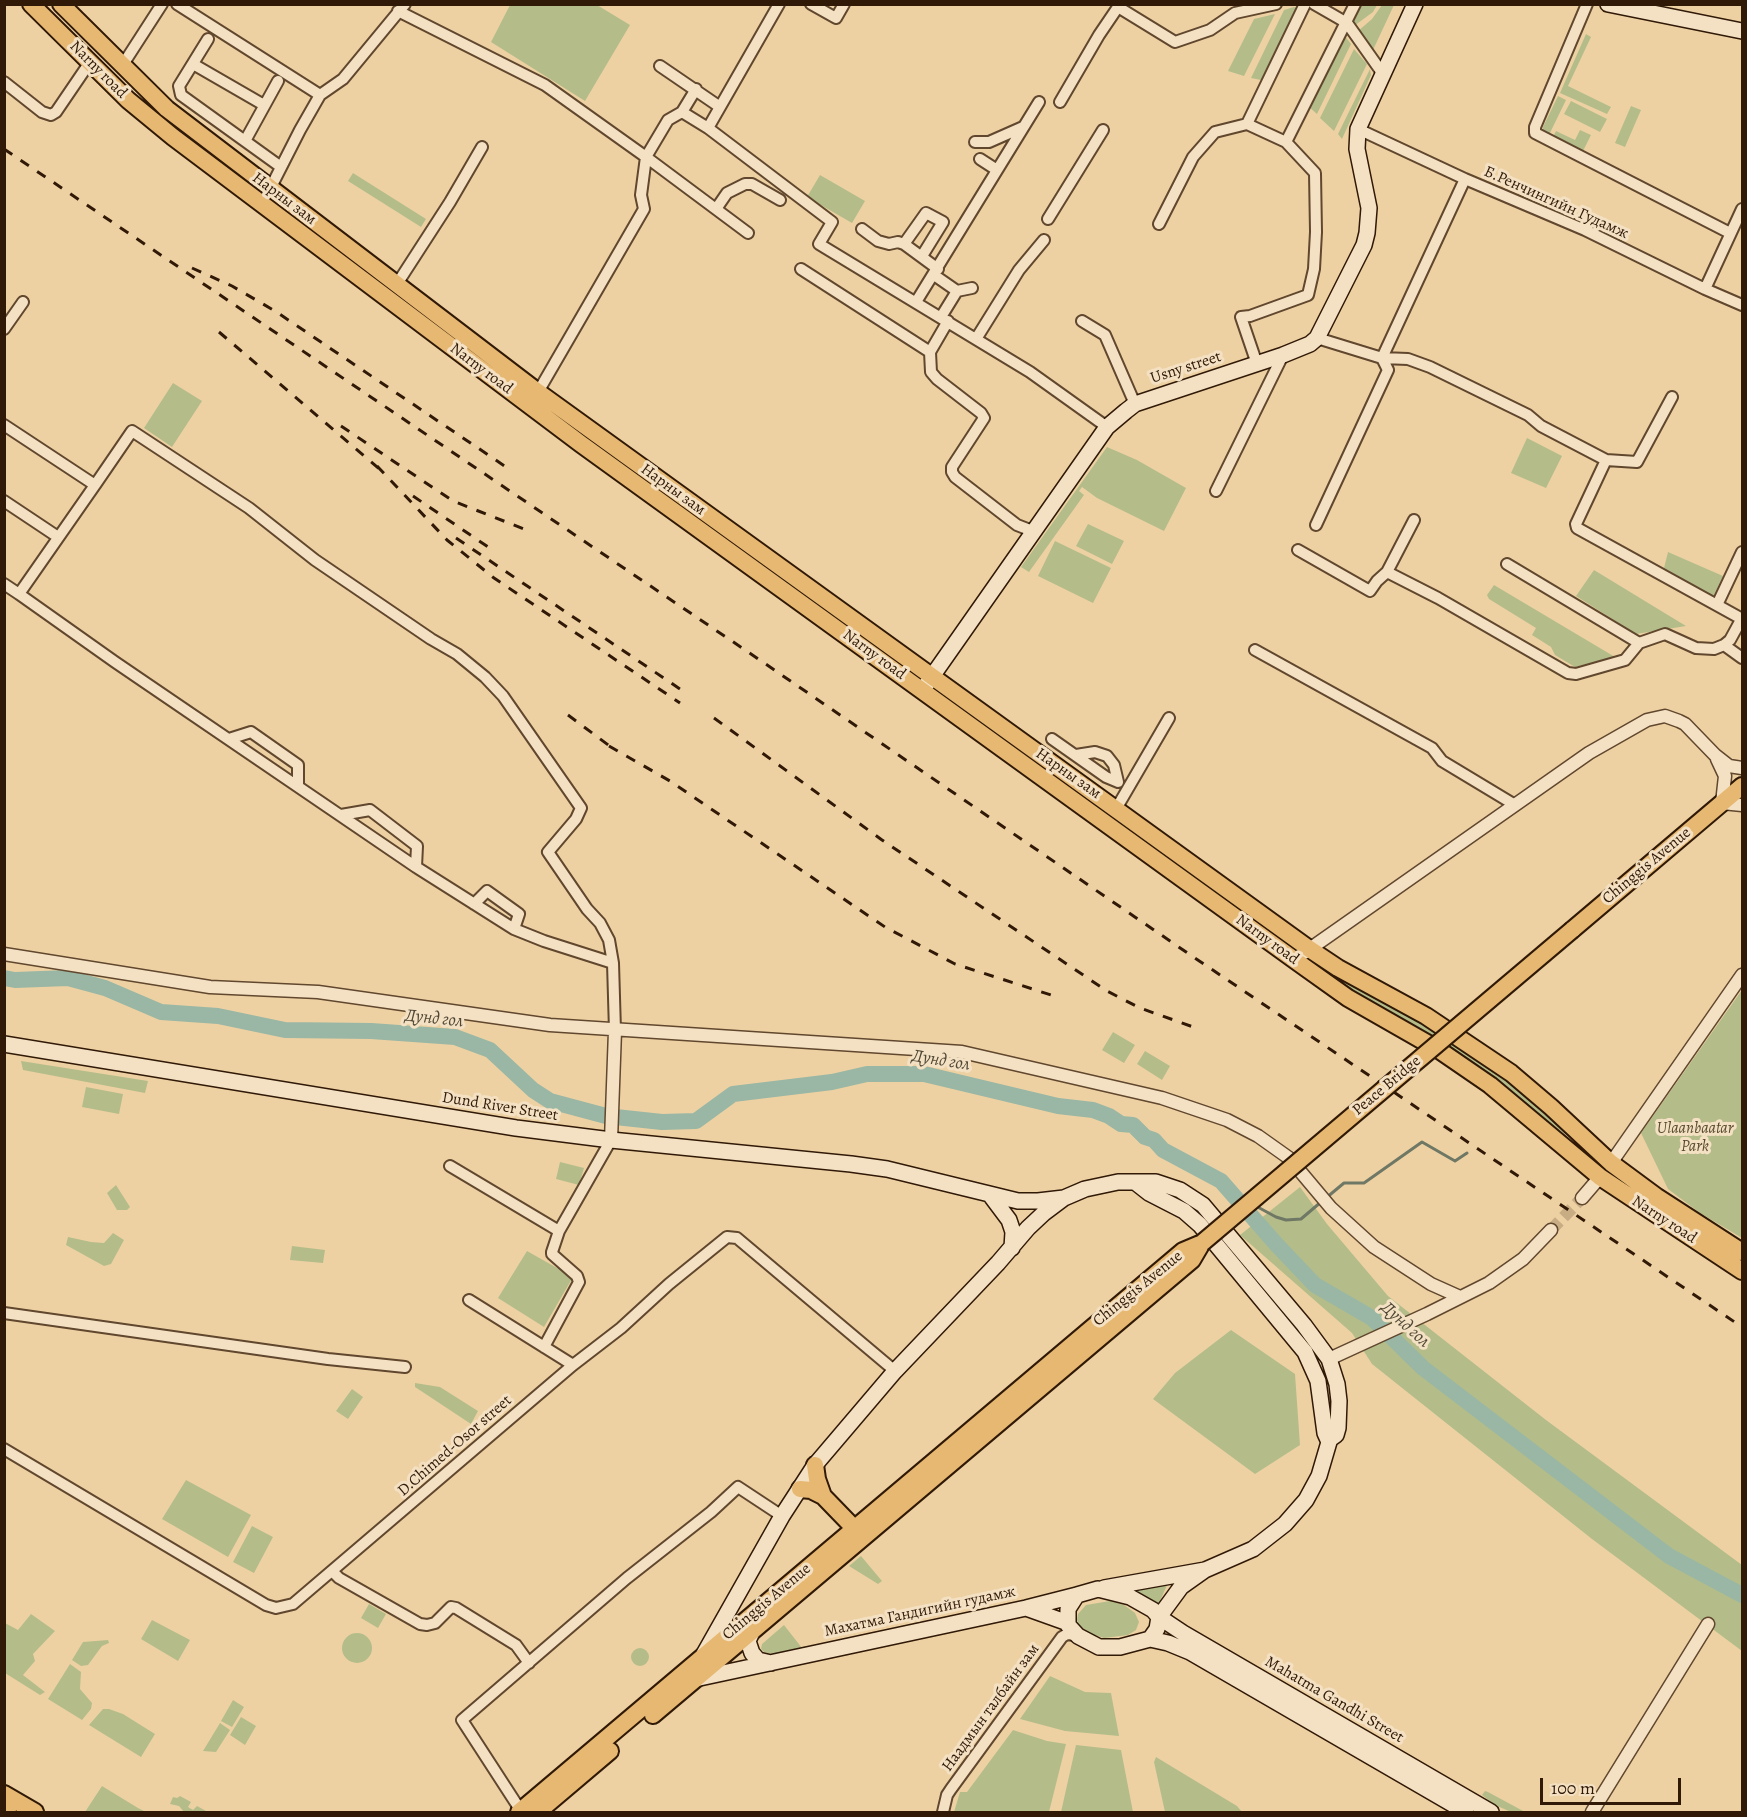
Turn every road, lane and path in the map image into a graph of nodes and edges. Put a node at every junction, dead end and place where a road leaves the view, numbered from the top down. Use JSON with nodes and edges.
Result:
{"nodes":[{"id":1,"x":31,"y":4,"type":"edge"},
{"id":2,"x":61,"y":4,"type":"edge"},
{"id":3,"x":162,"y":4,"type":"edge"},
{"id":4,"x":177,"y":4,"type":"edge"},
{"id":5,"x":779,"y":4,"type":"edge"},
{"id":6,"x":811,"y":4,"type":"edge"},
{"id":7,"x":844,"y":4,"type":"edge"},
{"id":8,"x":1276,"y":4,"type":"edge"},
{"id":9,"x":1305,"y":4,"type":"edge"},
{"id":10,"x":1314,"y":4,"type":"edge"},
{"id":11,"x":1355,"y":4,"type":"edge"},
{"id":12,"x":1415,"y":4,"type":"edge"},
{"id":13,"x":1587,"y":4,"type":"edge"},
{"id":14,"x":1608,"y":4,"type":"edge"},
{"id":15,"x":1116,"y":6,"type":"edge"},
{"id":16,"x":401,"y":7,"type":"edge"},
{"id":17,"x":1237,"y":9,"type":"edge"},
{"id":18,"x":1347,"y":23,"type":"junction"},
{"id":19,"x":1743,"y":31,"type":"edge"},
{"id":20,"x":208,"y":39,"type":"dead end"},
{"id":21,"x":90,"y":62,"type":"junction"},
{"id":22,"x":193,"y":64,"type":"junction"},
{"id":23,"x":122,"y":66,"type":"junction"},
{"id":24,"x":660,"y":66,"type":"dead end"},
{"id":25,"x":1383,"y":74,"type":"junction"},
{"id":26,"x":278,"y":81,"type":"dead end"},
{"id":27,"x":4,"y":82,"type":"edge"},
{"id":28,"x":696,"y":89,"type":"junction"},
{"id":29,"x":320,"y":95,"type":"junction"},
{"id":30,"x":1039,"y":102,"type":"dead end"},
{"id":31,"x":1060,"y":102,"type":"dead end"},
{"id":32,"x":264,"y":105,"type":"junction"},
{"id":33,"x":720,"y":107,"type":"junction"},
{"id":34,"x":682,"y":112,"type":"junction"},
{"id":35,"x":1247,"y":124,"type":"junction"},
{"id":36,"x":1023,"y":127,"type":"junction"},
{"id":37,"x":708,"y":128,"type":"junction"},
{"id":38,"x":1358,"y":129,"type":"junction"},
{"id":39,"x":1103,"y":130,"type":"dead end"},
{"id":40,"x":245,"y":141,"type":"junction"},
{"id":41,"x":975,"y":141,"type":"dead end"},
{"id":42,"x":1286,"y":142,"type":"junction"},
{"id":43,"x":482,"y":147,"type":"dead end"},
{"id":44,"x":646,"y":157,"type":"junction"},
{"id":45,"x":980,"y":159,"type":"dead end"},
{"id":46,"x":281,"y":167,"type":"junction"},
{"id":47,"x":997,"y":170,"type":"junction"},
{"id":48,"x":1465,"y":179,"type":"junction"},
{"id":49,"x":270,"y":189,"type":"junction"},
{"id":50,"x":780,"y":200,"type":"dead end"},
{"id":51,"x":716,"y":209,"type":"junction"},
{"id":52,"x":1743,"y":209,"type":"edge"},
{"id":53,"x":271,"y":210,"type":"junction"},
{"id":54,"x":306,"y":216,"type":"junction"},
{"id":55,"x":1047,"y":219,"type":"dead end"},
{"id":56,"x":1159,"y":224,"type":"dead end"},
{"id":57,"x":862,"y":229,"type":"dead end"},
{"id":58,"x":748,"y":232,"type":"dead end"},
{"id":59,"x":1730,"y":232,"type":"junction"},
{"id":60,"x":1044,"y":240,"type":"dead end"},
{"id":61,"x":904,"y":244,"type":"junction"},
{"id":62,"x":922,"y":256,"type":"junction"},
{"id":63,"x":801,"y":269,"type":"dead end"},
{"id":64,"x":936,"y":272,"type":"junction"},
{"id":65,"x":397,"y":284,"type":"junction"},
{"id":66,"x":972,"y":288,"type":"dead end"},
{"id":67,"x":1705,"y":289,"type":"junction"},
{"id":68,"x":957,"y":291,"type":"junction"},
{"id":69,"x":23,"y":302,"type":"dead end"},
{"id":70,"x":916,"y":302,"type":"junction"},
{"id":71,"x":1743,"y":305,"type":"edge"},
{"id":72,"x":945,"y":319,"type":"junction"},
{"id":73,"x":1082,"y":321,"type":"dead end"},
{"id":74,"x":4,"y":329,"type":"edge"},
{"id":75,"x":1317,"y":338,"type":"junction"},
{"id":76,"x":976,"y":339,"type":"junction"},
{"id":77,"x":930,"y":352,"type":"junction"},
{"id":78,"x":1283,"y":356,"type":"junction"},
{"id":79,"x":1383,"y":358,"type":"junction"},
{"id":80,"x":1257,"y":364,"type":"junction"},
{"id":81,"x":538,"y":392,"type":"junction"},
{"id":82,"x":1672,"y":397,"type":"dead end"},
{"id":83,"x":1135,"y":404,"type":"junction"},
{"id":84,"x":4,"y":425,"type":"edge"},
{"id":85,"x":1107,"y":427,"type":"junction"},
{"id":86,"x":1606,"y":460,"type":"junction"},
{"id":87,"x":607,"y":462,"type":"junction"},
{"id":88,"x":642,"y":468,"type":"junction"},
{"id":89,"x":95,"y":485,"type":"junction"},
{"id":90,"x":1216,"y":491,"type":"dead end"},
{"id":91,"x":4,"y":501,"type":"edge"},
{"id":92,"x":1414,"y":519,"type":"dead end"},
{"id":93,"x":1316,"y":525,"type":"dead end"},
{"id":94,"x":1035,"y":531,"type":"junction"},
{"id":95,"x":58,"y":537,"type":"junction"},
{"id":96,"x":1298,"y":550,"type":"dead end"},
{"id":97,"x":1743,"y":552,"type":"edge"},
{"id":98,"x":1507,"y":564,"type":"dead end"},
{"id":99,"x":1387,"y":572,"type":"junction"},
{"id":100,"x":4,"y":584,"type":"edge"},
{"id":101,"x":19,"y":594,"type":"junction"},
{"id":102,"x":1718,"y":605,"type":"junction"},
{"id":103,"x":1742,"y":618,"type":"edge"},
{"id":104,"x":1639,"y":643,"type":"junction"},
{"id":105,"x":1724,"y":645,"type":"junction"},
{"id":106,"x":1255,"y":650,"type":"dead end"},
{"id":107,"x":1743,"y":658,"type":"edge"},
{"id":108,"x":927,"y":684,"type":"junction"},
{"id":109,"x":1169,"y":718,"type":"dead end"},
{"id":110,"x":229,"y":739,"type":"junction"},
{"id":111,"x":1052,"y":739,"type":"dead end"},
{"id":112,"x":1076,"y":754,"type":"junction"},
{"id":113,"x":1715,"y":755,"type":"junction"},
{"id":114,"x":1743,"y":768,"type":"edge"},
{"id":115,"x":298,"y":786,"type":"junction"},
{"id":116,"x":1743,"y":786,"type":"edge"},
{"id":117,"x":1722,"y":803,"type":"junction"},
{"id":118,"x":1515,"y":805,"type":"junction"},
{"id":119,"x":1743,"y":805,"type":"edge"},
{"id":120,"x":1116,"y":809,"type":"junction"},
{"id":121,"x":340,"y":815,"type":"junction"},
{"id":122,"x":416,"y":867,"type":"junction"},
{"id":123,"x":474,"y":904,"type":"junction"},
{"id":124,"x":514,"y":929,"type":"junction"},
{"id":125,"x":1572,"y":930,"type":"joint"},
{"id":126,"x":1308,"y":948,"type":"junction"},
{"id":127,"x":4,"y":954,"type":"edge"},
{"id":128,"x":1296,"y":961,"type":"junction"},
{"id":129,"x":613,"y":963,"type":"junction"},
{"id":130,"x":1743,"y":975,"type":"edge"},
{"id":131,"x":615,"y":1031,"type":"junction"},
{"id":132,"x":4,"y":1044,"type":"edge"},
{"id":133,"x":611,"y":1140,"type":"junction"},
{"id":134,"x":1611,"y":1163,"type":"junction"},
{"id":135,"x":450,"y":1166,"type":"dead end"},
{"id":136,"x":1600,"y":1178,"type":"junction"},
{"id":137,"x":1135,"y":1182,"type":"junction"},
{"id":138,"x":991,"y":1196,"type":"junction"},
{"id":139,"x":1064,"y":1198,"type":"junction"},
{"id":140,"x":1582,"y":1198,"type":"tunnel mouth"},
{"id":141,"x":1551,"y":1230,"type":"tunnel mouth"},
{"id":142,"x":559,"y":1231,"type":"junction"},
{"id":143,"x":1202,"y":1243,"type":"junction"},
{"id":144,"x":1012,"y":1248,"type":"junction"},
{"id":145,"x":1743,"y":1252,"type":"edge"},
{"id":146,"x":1743,"y":1271,"type":"edge"},
{"id":147,"x":1460,"y":1297,"type":"junction"},
{"id":148,"x":469,"y":1300,"type":"dead end"},
{"id":149,"x":4,"y":1313,"type":"edge"},
{"id":150,"x":544,"y":1347,"type":"junction"},
{"id":151,"x":1329,"y":1359,"type":"junction"},
{"id":152,"x":573,"y":1365,"type":"junction"},
{"id":153,"x":405,"y":1367,"type":"dead end"},
{"id":154,"x":895,"y":1371,"type":"junction"},
{"id":155,"x":1329,"y":1440,"type":"junction"},
{"id":156,"x":4,"y":1449,"type":"edge"},
{"id":157,"x":815,"y":1465,"type":"junction"},
{"id":158,"x":800,"y":1490,"type":"junction"},
{"id":159,"x":823,"y":1496,"type":"junction"},
{"id":160,"x":782,"y":1516,"type":"junction"},
{"id":161,"x":854,"y":1528,"type":"junction"},
{"id":162,"x":1205,"y":1570,"type":"junction"},
{"id":163,"x":332,"y":1571,"type":"junction"},
{"id":164,"x":1098,"y":1589,"type":"junction"},
{"id":165,"x":1077,"y":1595,"type":"junction"},
{"id":166,"x":1026,"y":1608,"type":"junction"},
{"id":167,"x":1159,"y":1617,"type":"junction"},
{"id":168,"x":1708,"y":1624,"type":"dead end"},
{"id":169,"x":1072,"y":1629,"type":"junction"},
{"id":170,"x":752,"y":1632,"type":"junction"},
{"id":171,"x":1150,"y":1639,"type":"junction"},
{"id":172,"x":702,"y":1657,"type":"junction"},
{"id":173,"x":771,"y":1662,"type":"junction"},
{"id":174,"x":529,"y":1663,"type":"junction"},
{"id":175,"x":695,"y":1679,"type":"junction"},
{"id":176,"x":4,"y":1794,"type":"edge"},
{"id":177,"x":1459,"y":1810,"type":"edge"},
{"id":178,"x":35,"y":1812,"type":"edge"},
{"id":179,"x":520,"y":1812,"type":"edge"},
{"id":180,"x":538,"y":1812,"type":"edge"},
{"id":181,"x":943,"y":1812,"type":"edge"},
{"id":182,"x":1491,"y":1812,"type":"edge"},
{"id":183,"x":1592,"y":1812,"type":"edge"}],
"edges":[{"from":1,"to":21,"type":"main road","name":"Narny road"},
{"from":2,"to":23,"type":"main road","name":"Нарны зам"},
{"from":3,"to":23,"type":"street"},
{"from":4,"to":29,"type":"street"},
{"from":5,"to":33,"type":"street"},
{"from":6,"to":7,"type":"street"},
{"from":8,"to":17,"type":"street"},
{"from":9,"to":35,"type":"street"},
{"from":10,"to":18,"type":"street"},
{"from":11,"to":18,"type":"street"},
{"from":12,"to":25,"type":"main road"},
{"from":13,"to":59,"type":"street"},
{"from":14,"to":19,"type":"main road"},
{"from":15,"to":17,"type":"street"},
{"from":15,"to":31,"type":"street"},
{"from":16,"to":29,"type":"street"},
{"from":16,"to":44,"type":"street"},
{"from":18,"to":25,"type":"street"},
{"from":18,"to":42,"type":"street"},
{"from":20,"to":22,"type":"street"},
{"from":21,"to":27,"type":"street"},
{"from":21,"to":53,"type":"main road","name":"Narny road"},
{"from":22,"to":32,"type":"street"},
{"from":22,"to":40,"type":"street"},
{"from":23,"to":49,"type":"main road","name":"Нарны зам"},
{"from":24,"to":28,"type":"street"},
{"from":25,"to":38,"type":"main road"},
{"from":26,"to":32,"type":"street"},
{"from":28,"to":33,"type":"street"},
{"from":28,"to":34,"type":"street"},
{"from":29,"to":46,"type":"street"},
{"from":30,"to":36,"type":"street"},
{"from":32,"to":40,"type":"street"},
{"from":33,"to":37,"type":"street"},
{"from":34,"to":37,"type":"street"},
{"from":34,"to":44,"type":"street"},
{"from":35,"to":42,"type":"street"},
{"from":35,"to":56,"type":"street"},
{"from":36,"to":41,"type":"street"},
{"from":36,"to":47,"type":"street"},
{"from":37,"to":70,"type":"street"},
{"from":38,"to":48,"type":"street","name":"Б.Ренчингийн Гудамж"},
{"from":38,"to":75,"type":"main road"},
{"from":39,"to":55,"type":"street"},
{"from":40,"to":46,"type":"street"},
{"from":42,"to":80,"type":"street"},
{"from":43,"to":65,"type":"street"},
{"from":44,"to":51,"type":"street"},
{"from":44,"to":81,"type":"street"},
{"from":45,"to":47,"type":"street"},
{"from":46,"to":49,"type":"street"},
{"from":47,"to":64,"type":"street"},
{"from":48,"to":67,"type":"street","name":"Б.Ренчингийн Гудамж"},
{"from":48,"to":79,"type":"street"},
{"from":49,"to":54,"type":"main road","name":"Нарны зам"},
{"from":50,"to":51,"type":"street"},
{"from":51,"to":58,"type":"street"},
{"from":52,"to":59,"type":"street"},
{"from":53,"to":54,"type":"main road"},
{"from":53,"to":87,"type":"main road","name":"Narny road"},
{"from":54,"to":65,"type":"main road","name":"Нарны зам"},
{"from":57,"to":61,"type":"street"},
{"from":59,"to":67,"type":"street"},
{"from":60,"to":76,"type":"street"},
{"from":61,"to":62,"type":"street"},
{"from":61,"to":62,"type":"street"},
{"from":62,"to":64,"type":"street"},
{"from":63,"to":77,"type":"street"},
{"from":64,"to":68,"type":"street"},
{"from":64,"to":70,"type":"street"},
{"from":65,"to":81,"type":"main road","name":"Нарны зам"},
{"from":66,"to":68,"type":"street"},
{"from":67,"to":71,"type":"street","name":"Б.Ренчингийн Гудамж"},
{"from":68,"to":72,"type":"street"},
{"from":69,"to":74,"type":"street"},
{"from":70,"to":72,"type":"street"},
{"from":72,"to":76,"type":"street"},
{"from":72,"to":77,"type":"street"},
{"from":73,"to":83,"type":"street"},
{"from":75,"to":78,"type":"main road","name":"Usny street"},
{"from":75,"to":79,"type":"street"},
{"from":76,"to":85,"type":"street"},
{"from":77,"to":94,"type":"street"},
{"from":78,"to":80,"type":"main road","name":"Usny street"},
{"from":78,"to":90,"type":"street"},
{"from":79,"to":86,"type":"street"},
{"from":79,"to":93,"type":"street"},
{"from":80,"to":83,"type":"main road","name":"Usny street"},
{"from":81,"to":88,"type":"main road","name":"Нарны зам"},
{"from":82,"to":86,"type":"street"},
{"from":83,"to":85,"type":"main road","name":"Usny street"},
{"from":84,"to":89,"type":"street"},
{"from":85,"to":94,"type":"main road","name":"Usny street"},
{"from":86,"to":102,"type":"street"},
{"from":87,"to":88,"type":"main road"},
{"from":87,"to":108,"type":"main road","name":"Narny road"},
{"from":88,"to":108,"type":"main road","name":"Нарны зам"},
{"from":89,"to":95,"type":"street"},
{"from":89,"to":129,"type":"street"},
{"from":91,"to":95,"type":"street"},
{"from":92,"to":99,"type":"street"},
{"from":94,"to":108,"type":"main road","name":"Usny street"},
{"from":95,"to":101,"type":"street"},
{"from":96,"to":99,"type":"street"},
{"from":97,"to":102,"type":"street"},
{"from":98,"to":104,"type":"street"},
{"from":99,"to":104,"type":"street"},
{"from":100,"to":101,"type":"street"},
{"from":101,"to":110,"type":"street"},
{"from":102,"to":103,"type":"street"},
{"from":103,"to":105,"type":"street"},
{"from":104,"to":105,"type":"street"},
{"from":105,"to":107,"type":"street"},
{"from":106,"to":118,"type":"street"},
{"from":108,"to":120,"type":"main road","name":"Нарны зам"},
{"from":108,"to":128,"type":"main road","name":"Narny road"},
{"from":109,"to":120,"type":"street"},
{"from":110,"to":115,"type":"street"},
{"from":110,"to":115,"type":"street"},
{"from":111,"to":112,"type":"street"},
{"from":112,"to":112,"type":"street"},
{"from":113,"to":114,"type":"street"},
{"from":113,"to":117,"type":"street"},
{"from":113,"to":118,"type":"street"},
{"from":115,"to":121,"type":"street"},
{"from":116,"to":117,"type":"main road","name":"Chinggis Avenue"},
{"from":117,"to":119,"type":"street"},
{"from":117,"to":125,"type":"main road","name":"Chinggis Avenue"},
{"from":118,"to":126,"type":"street"},
{"from":120,"to":126,"type":"main road","name":"Нарны зам"},
{"from":121,"to":122,"type":"street"},
{"from":121,"to":122,"type":"street"},
{"from":122,"to":123,"type":"street"},
{"from":123,"to":124,"type":"street"},
{"from":123,"to":124,"type":"street"},
{"from":124,"to":129,"type":"street"},
{"from":125,"to":143,"type":"main road","name":"Peace Bridge","bridge":true},
{"from":126,"to":128,"type":"street"},
{"from":126,"to":134,"type":"main road","name":"Narny road"},
{"from":127,"to":131,"type":"street"},
{"from":128,"to":136,"type":"main road","name":"Narny road"},
{"from":129,"to":131,"type":"street"},
{"from":130,"to":134,"type":"street"},
{"from":131,"to":133,"type":"street"},
{"from":131,"to":147,"type":"street"},
{"from":132,"to":133,"type":"main road","name":"Dund River Street"},
{"from":133,"to":138,"type":"main road","name":"Dund River Street"},
{"from":133,"to":142,"type":"street"},
{"from":134,"to":145,"type":"main road","name":"Narny road"},
{"from":135,"to":142,"type":"street"},
{"from":136,"to":140,"type":"street"},
{"from":136,"to":146,"type":"main road","name":"Narny road"},
{"from":137,"to":139,"type":"main road"},
{"from":137,"to":151,"type":"main road"},
{"from":137,"to":155,"type":"main road"},
{"from":138,"to":139,"type":"main road","name":"Dund River Street"},
{"from":138,"to":144,"type":"main road"},
{"from":139,"to":144,"type":"main road"},
{"from":141,"to":147,"type":"street"},
{"from":142,"to":150,"type":"street"},
{"from":143,"to":161,"type":"main road","name":"Chinggis Avenue"},
{"from":143,"to":170,"type":"main road","name":"Chinggis Avenue"},
{"from":144,"to":154,"type":"main road"},
{"from":147,"to":151,"type":"street"},
{"from":148,"to":150,"type":"street"},
{"from":149,"to":153,"type":"street"},
{"from":150,"to":152,"type":"street"},
{"from":151,"to":155,"type":"main road"},
{"from":152,"to":154,"type":"street","name":"D.Chimed-Osor street"},
{"from":152,"to":163,"type":"street","name":"D.Chimed-Osor street"},
{"from":154,"to":157,"type":"main road"},
{"from":155,"to":162,"type":"main road"},
{"from":156,"to":163,"type":"street","name":"D.Chimed-Osor street"},
{"from":157,"to":158,"type":"main road"},
{"from":157,"to":159,"type":"main road"},
{"from":158,"to":159,"type":"main road"},
{"from":158,"to":160,"type":"main road"},
{"from":159,"to":161,"type":"main road"},
{"from":160,"to":172,"type":"main road"},
{"from":160,"to":174,"type":"street"},
{"from":161,"to":172,"type":"main road","name":"Chinggis Avenue"},
{"from":162,"to":164,"type":"main road"},
{"from":162,"to":167,"type":"main road"},
{"from":163,"to":174,"type":"street"},
{"from":164,"to":165,"type":"main road"},
{"from":164,"to":167,"type":"main road"},
{"from":165,"to":166,"type":"main road","name":"Махатма Гандигийн гудамж"},
{"from":165,"to":169,"type":"main road"},
{"from":166,"to":169,"type":"main road"},
{"from":166,"to":173,"type":"main road","name":"Махатма Гандигийн гудамж"},
{"from":167,"to":171,"type":"main road"},
{"from":167,"to":182,"type":"main road","name":"Mahatma Gandhi Street"},
{"from":168,"to":183,"type":"street"},
{"from":169,"to":171,"type":"main road"},
{"from":169,"to":181,"type":"street","name":"Наадмын талбайн зам"},
{"from":170,"to":173,"type":"main road"},
{"from":170,"to":175,"type":"main road","name":"Chinggis Avenue"},
{"from":171,"to":177,"type":"main road"},
{"from":172,"to":179,"type":"main road","name":"Chinggis Avenue"},
{"from":173,"to":175,"type":"main road","name":"Махатма Гандигийн гудамж"},
{"from":174,"to":179,"type":"street"},
{"from":175,"to":180,"type":"main road","name":"Chinggis Avenue"},
{"from":176,"to":178,"type":"main road"}]}
